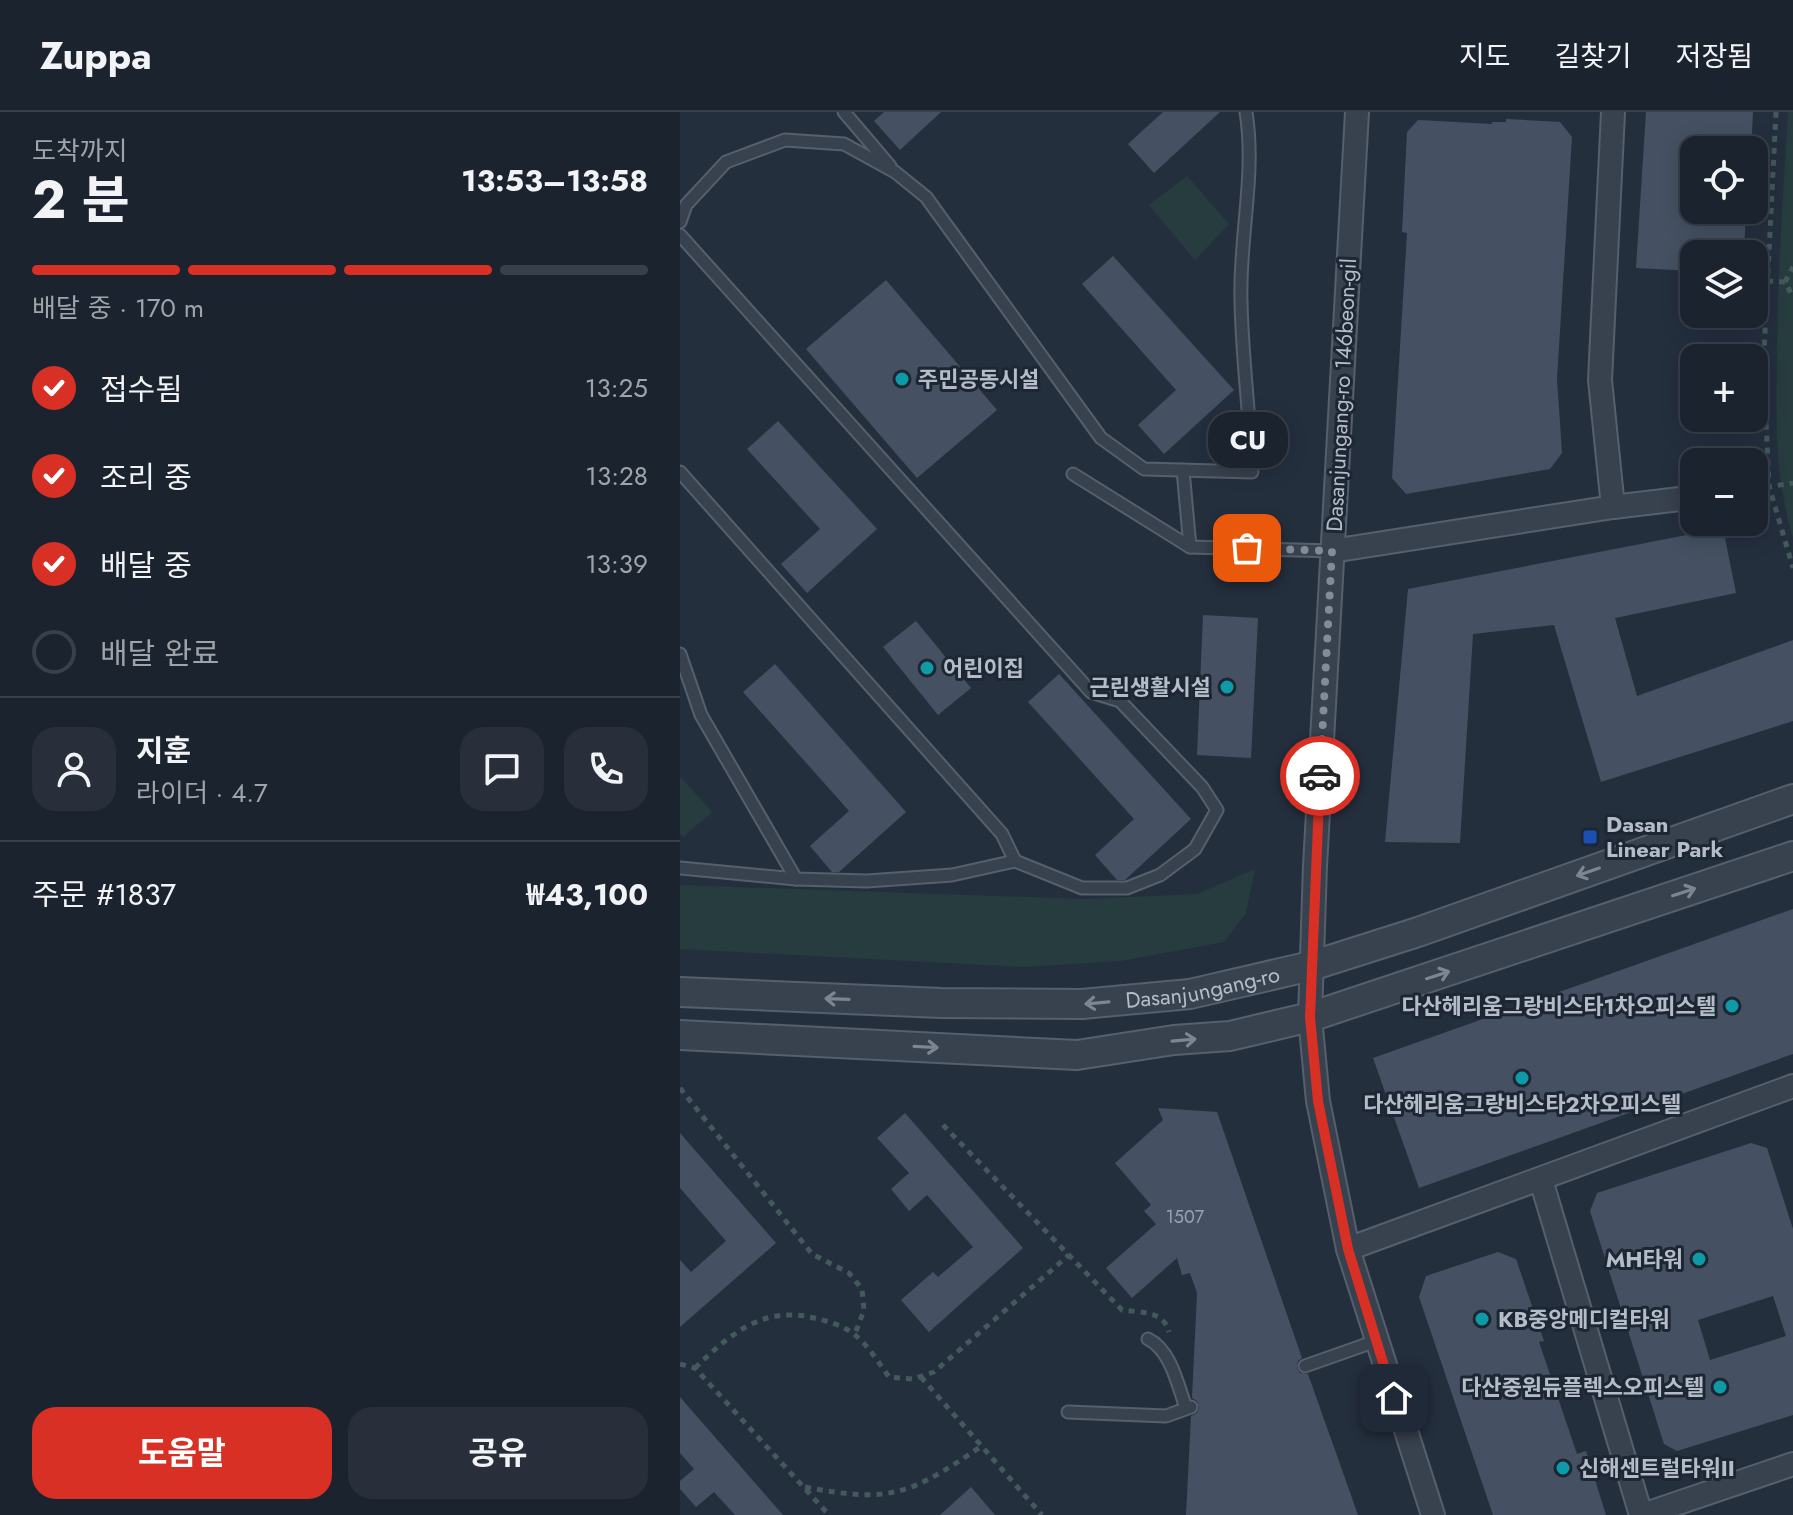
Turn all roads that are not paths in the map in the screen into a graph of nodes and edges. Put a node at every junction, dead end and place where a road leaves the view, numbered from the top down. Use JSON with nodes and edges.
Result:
{"nodes":[{"id":1,"x":844,"y":112,"type":"edge"},
{"id":2,"x":1246,"y":112,"type":"edge"},
{"id":3,"x":1357,"y":112,"type":"edge"},
{"id":4,"x":1613,"y":112,"type":"edge"},
{"id":5,"x":895,"y":172,"type":"junction"},
{"id":6,"x":680,"y":222,"type":"edge"},
{"id":7,"x":680,"y":235,"type":"edge"},
{"id":8,"x":1183,"y":470,"type":"junction"},
{"id":9,"x":680,"y":472,"type":"edge"},
{"id":10,"x":1073,"y":474,"type":"dead end"},
{"id":11,"x":1680,"y":499,"type":"edge"},
{"id":12,"x":1613,"y":507,"type":"junction"},
{"id":13,"x":1190,"y":547,"type":"junction"},
{"id":14,"x":1332,"y":551,"type":"junction"},
{"id":15,"x":680,"y":654,"type":"edge"},
{"id":16,"x":1793,"y":799,"type":"edge"},
{"id":17,"x":1793,"y":856,"type":"edge"},
{"id":18,"x":1015,"y":861,"type":"junction"},
{"id":19,"x":680,"y":868,"type":"edge"},
{"id":20,"x":796,"y":879,"type":"junction"},
{"id":21,"x":1311,"y":966,"type":"junction"},
{"id":22,"x":680,"y":992,"type":"edge"},
{"id":23,"x":1310,"y":1017,"type":"junction"},
{"id":24,"x":680,"y":1035,"type":"edge"},
{"id":25,"x":1793,"y":1088,"type":"edge"},
{"id":26,"x":1541,"y":1180,"type":"junction"},
{"id":27,"x":1348,"y":1249,"type":"junction"},
{"id":28,"x":1148,"y":1339,"type":"dead end"},
{"id":29,"x":1376,"y":1341,"type":"junction"},
{"id":30,"x":1305,"y":1366,"type":"dead end"},
{"id":31,"x":1068,"y":1412,"type":"dead end"},
{"id":32,"x":1793,"y":1464,"type":"edge"},
{"id":33,"x":1433,"y":1515,"type":"edge"},
{"id":34,"x":1642,"y":1515,"type":"edge"}],
"edges":[{"from":1,"to":5,"type":"lane"},
{"from":2,"to":8,"type":"lane"},
{"from":3,"to":14,"type":"street","name":"Dasanjungang-ro 146beon-gil"},
{"from":4,"to":12,"type":"street"},
{"from":5,"to":6,"type":"lane"},
{"from":5,"to":8,"type":"lane"},
{"from":7,"to":18,"type":"lane"},
{"from":8,"to":13,"type":"lane"},
{"from":9,"to":18,"type":"lane"},
{"from":10,"to":13,"type":"lane"},
{"from":11,"to":12,"type":"street"},
{"from":12,"to":14,"type":"street"},
{"from":13,"to":14,"type":"lane"},
{"from":14,"to":21,"type":"street","name":"Dasanjungang-ro 146beon-gil"},
{"from":15,"to":20,"type":"lane"},
{"from":16,"to":21,"type":"street","name":"Dasanjungang-ro","one_way":true},
{"from":23,"to":17,"type":"street","one_way":true},
{"from":18,"to":20,"type":"lane"},
{"from":19,"to":20,"type":"lane"},
{"from":21,"to":22,"type":"street","name":"Dasanjungang-ro","one_way":true},
{"from":21,"to":23,"type":"street","name":"Dasanjungang-ro 146beon-gil"},
{"from":24,"to":23,"type":"street","one_way":true},
{"from":23,"to":27,"type":"street","name":"Dasanjungang-ro 146beon-gil"},
{"from":25,"to":26,"type":"street"},
{"from":26,"to":27,"type":"street"},
{"from":26,"to":34,"type":"street"},
{"from":27,"to":29,"type":"street","name":"Dasanjungang-ro 146beon-gil"},
{"from":28,"to":31,"type":"lane"},
{"from":29,"to":30,"type":"lane"},
{"from":29,"to":33,"type":"street","name":"Dasanjungang-ro 146beon-gil"},
{"from":32,"to":34,"type":"street"}]}
